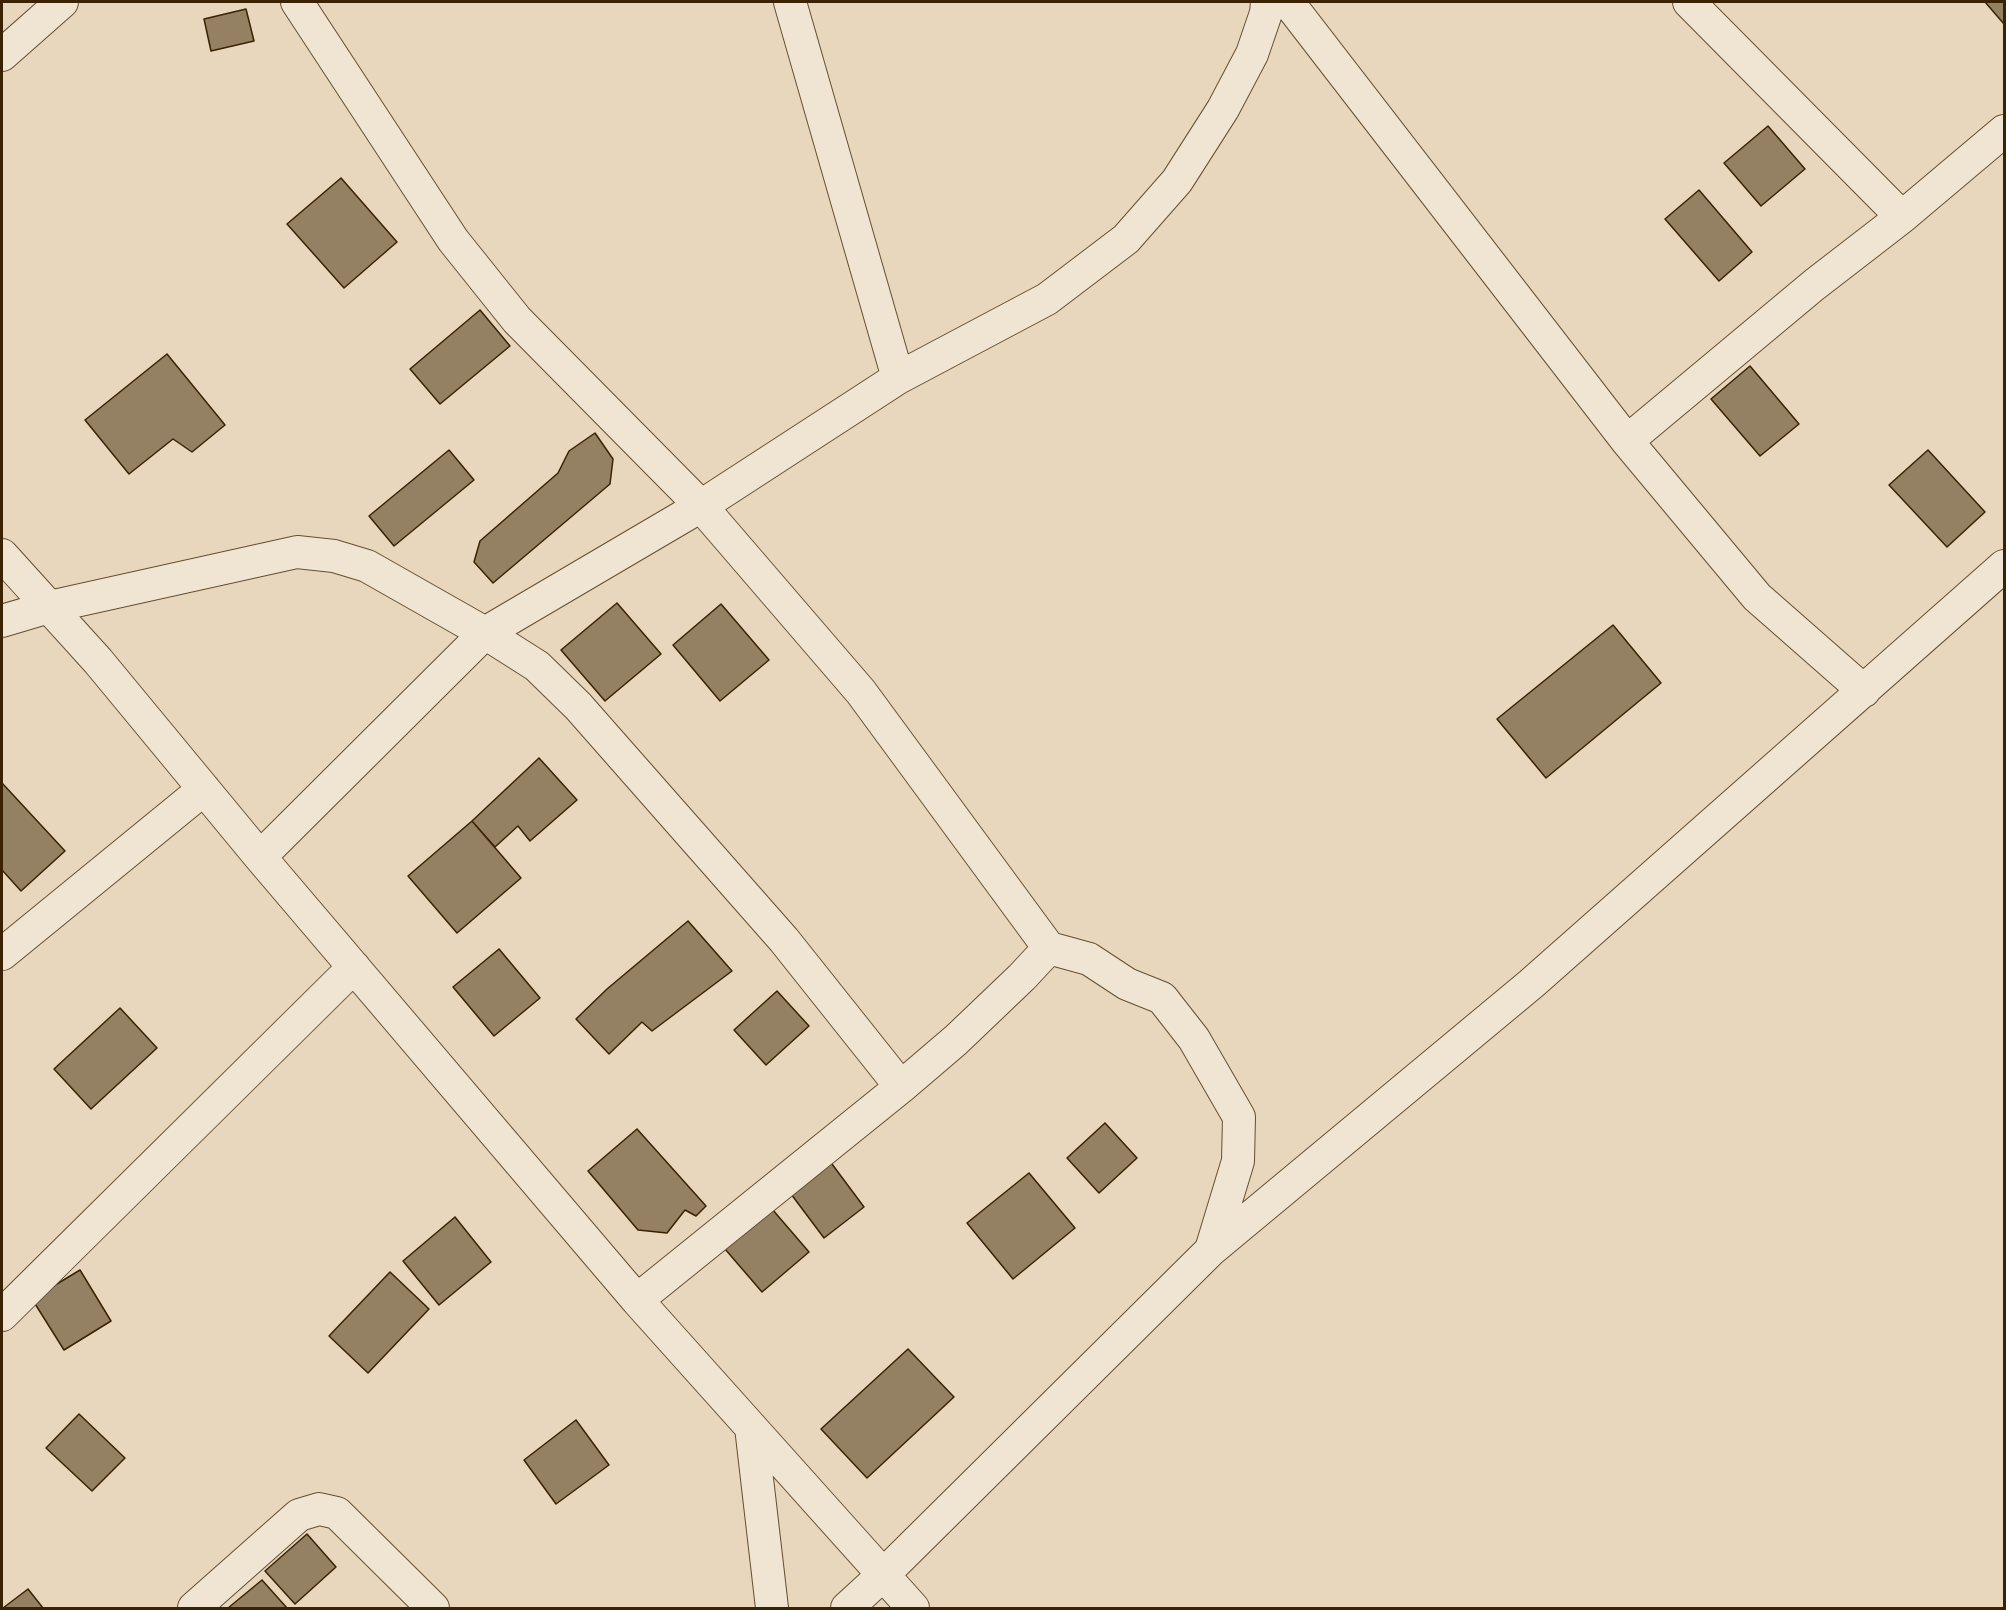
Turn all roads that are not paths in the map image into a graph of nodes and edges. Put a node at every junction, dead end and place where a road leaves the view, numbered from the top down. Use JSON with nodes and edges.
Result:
{"nodes":[{"id":1,"x":62,"y":2,"type":"edge"},
{"id":2,"x":297,"y":2,"type":"edge"},
{"id":3,"x":790,"y":2,"type":"edge"},
{"id":4,"x":1267,"y":2,"type":"edge"},
{"id":5,"x":1288,"y":2,"type":"edge"},
{"id":6,"x":1689,"y":2,"type":"edge"},
{"id":7,"x":2,"y":55,"type":"edge"},
{"id":8,"x":2004,"y":130,"type":"edge"},
{"id":9,"x":1902,"y":217,"type":"junction"},
{"id":10,"x":898,"y":378,"type":"junction"},
{"id":11,"x":1627,"y":441,"type":"junction"},
{"id":12,"x":701,"y":506,"type":"junction"},
{"id":13,"x":2,"y":555,"type":"edge"},
{"id":14,"x":2004,"y":566,"type":"edge"},
{"id":15,"x":49,"y":607,"type":"junction"},
{"id":16,"x":2,"y":621,"type":"edge"},
{"id":17,"x":485,"y":633,"type":"junction"},
{"id":18,"x":1864,"y":691,"type":"junction"},
{"id":19,"x":204,"y":789,"type":"junction"},
{"id":20,"x":260,"y":857,"type":"junction"},
{"id":21,"x":1049,"y":948,"type":"junction"},
{"id":22,"x":2,"y":954,"type":"edge"},
{"id":23,"x":354,"y":967,"type":"junction"},
{"id":24,"x":902,"y":1087,"type":"junction"},
{"id":25,"x":1211,"y":1250,"type":"junction"},
{"id":26,"x":637,"y":1300,"type":"junction"},
{"id":27,"x":2,"y":1315,"type":"edge"},
{"id":28,"x":750,"y":1427,"type":"junction"},
{"id":29,"x":883,"y":1575,"type":"junction"},
{"id":30,"x":194,"y":1608,"type":"edge"},
{"id":31,"x":434,"y":1608,"type":"edge"},
{"id":32,"x":772,"y":1608,"type":"edge"},
{"id":33,"x":847,"y":1608,"type":"edge"},
{"id":34,"x":912,"y":1608,"type":"edge"}],
"edges":[{"from":1,"to":7,"type":"street"},
{"from":2,"to":12,"type":"street"},
{"from":3,"to":10,"type":"street"},
{"from":4,"to":10,"type":"street"},
{"from":5,"to":11,"type":"street"},
{"from":6,"to":9,"type":"street"},
{"from":8,"to":9,"type":"street"},
{"from":9,"to":11,"type":"street"},
{"from":10,"to":12,"type":"street"},
{"from":11,"to":18,"type":"street"},
{"from":12,"to":17,"type":"street"},
{"from":12,"to":21,"type":"street"},
{"from":13,"to":15,"type":"street"},
{"from":14,"to":18,"type":"street"},
{"from":15,"to":16,"type":"street"},
{"from":15,"to":17,"type":"street"},
{"from":15,"to":19,"type":"street"},
{"from":17,"to":20,"type":"street"},
{"from":17,"to":24,"type":"street"},
{"from":18,"to":25,"type":"street"},
{"from":19,"to":20,"type":"street"},
{"from":19,"to":22,"type":"street"},
{"from":20,"to":23,"type":"street"},
{"from":21,"to":24,"type":"street"},
{"from":21,"to":25,"type":"street"},
{"from":23,"to":26,"type":"street"},
{"from":23,"to":27,"type":"street"},
{"from":24,"to":26,"type":"street"},
{"from":25,"to":29,"type":"street"},
{"from":26,"to":28,"type":"street"},
{"from":28,"to":29,"type":"street"},
{"from":28,"to":32,"type":"street"},
{"from":29,"to":33,"type":"street"},
{"from":29,"to":34,"type":"street"},
{"from":30,"to":31,"type":"street"}]}
